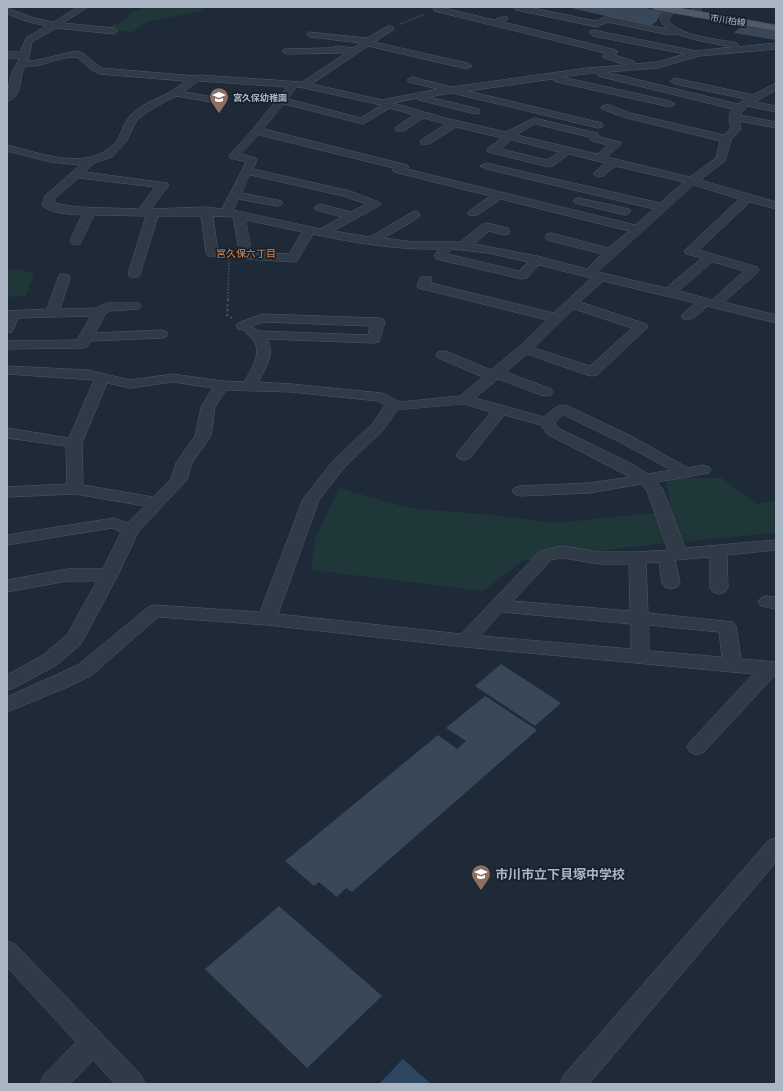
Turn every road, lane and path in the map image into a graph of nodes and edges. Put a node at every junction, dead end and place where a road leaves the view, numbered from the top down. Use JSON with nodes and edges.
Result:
{"nodes":[{"id":1,"x":84,"y":7,"type":"edge"},
{"id":2,"x":516,"y":7,"type":"edge"},
{"id":3,"x":656,"y":7,"type":"edge"},
{"id":4,"x":438,"y":8,"type":"edge"},
{"id":5,"x":671,"y":10,"type":"junction"},
{"id":6,"x":7,"y":11,"type":"edge"},
{"id":7,"x":696,"y":11,"type":"edge"},
{"id":8,"x":495,"y":23,"type":"junction"},
{"id":9,"x":55,"y":24,"type":"junction"},
{"id":10,"x":542,"y":26,"type":"dead end"},
{"id":11,"x":340,"y":28,"type":"dead end"},
{"id":12,"x":390,"y":28,"type":"joint"},
{"id":13,"x":776,"y":28,"type":"edge"},
{"id":14,"x":114,"y":31,"type":"dead end"},
{"id":15,"x":676,"y":31,"type":"junction"},
{"id":16,"x":593,"y":33,"type":"dead end"},
{"id":17,"x":311,"y":34,"type":"dead end"},
{"id":18,"x":381,"y":34,"type":"junction"},
{"id":19,"x":367,"y":42,"type":"junction"},
{"id":20,"x":776,"y":46,"type":"edge"},
{"id":21,"x":747,"y":48,"type":"junction"},
{"id":22,"x":287,"y":51,"type":"dead end"},
{"id":23,"x":356,"y":51,"type":"junction"},
{"id":24,"x":696,"y":53,"type":"junction"},
{"id":25,"x":7,"y":56,"type":"edge"},
{"id":26,"x":21,"y":63,"type":"junction"},
{"id":27,"x":467,"y":66,"type":"dead end"},
{"id":28,"x":643,"y":66,"type":"junction"},
{"id":29,"x":617,"y":68,"type":"junction"},
{"id":30,"x":7,"y":71,"type":"edge"},
{"id":31,"x":587,"y":71,"type":"junction"},
{"id":32,"x":548,"y":76,"type":"junction"},
{"id":33,"x":195,"y":79,"type":"junction"},
{"id":34,"x":412,"y":80,"type":"dead end"},
{"id":35,"x":299,"y":85,"type":"junction"},
{"id":36,"x":776,"y":86,"type":"edge"},
{"id":37,"x":451,"y":90,"type":"junction"},
{"id":38,"x":175,"y":93,"type":"junction"},
{"id":39,"x":418,"y":96,"type":"junction"},
{"id":40,"x":7,"y":98,"type":"edge"},
{"id":41,"x":221,"y":101,"type":"dead end"},
{"id":42,"x":282,"y":101,"type":"junction"},
{"id":43,"x":384,"y":103,"type":"junction"},
{"id":44,"x":670,"y":104,"type":"dead end"},
{"id":45,"x":606,"y":106,"type":"dead end"},
{"id":46,"x":744,"y":106,"type":"junction"},
{"id":47,"x":776,"y":109,"type":"edge"},
{"id":48,"x":475,"y":111,"type":"dead end"},
{"id":49,"x":422,"y":114,"type":"junction"},
{"id":50,"x":456,"y":123,"type":"junction"},
{"id":51,"x":598,"y":125,"type":"dead end"},
{"id":52,"x":776,"y":125,"type":"edge"},
{"id":53,"x":400,"y":129,"type":"dead end"},
{"id":54,"x":736,"y":129,"type":"junction"},
{"id":55,"x":257,"y":131,"type":"junction"},
{"id":56,"x":749,"y":132,"type":"dead end"},
{"id":57,"x":509,"y":136,"type":"junction"},
{"id":58,"x":726,"y":139,"type":"junction"},
{"id":59,"x":425,"y":142,"type":"dead end"},
{"id":60,"x":7,"y":148,"type":"edge"},
{"id":61,"x":567,"y":151,"type":"junction"},
{"id":62,"x":599,"y":158,"type":"junction"},
{"id":63,"x":89,"y":162,"type":"junction"},
{"id":64,"x":613,"y":162,"type":"junction"},
{"id":65,"x":486,"y":166,"type":"dead end"},
{"id":66,"x":247,"y":171,"type":"junction"},
{"id":67,"x":75,"y":174,"type":"junction"},
{"id":68,"x":599,"y":174,"type":"dead end"},
{"id":69,"x":536,"y":178,"type":"junction"},
{"id":70,"x":692,"y":180,"type":"junction"},
{"id":71,"x":235,"y":195,"type":"junction"},
{"id":72,"x":505,"y":196,"type":"junction"},
{"id":73,"x":747,"y":198,"type":"junction"},
{"id":74,"x":579,"y":200,"type":"dead end"},
{"id":75,"x":277,"y":203,"type":"dead end"},
{"id":76,"x":776,"y":206,"type":"edge"},
{"id":77,"x":320,"y":208,"type":"dead end"},
{"id":78,"x":662,"y":208,"type":"junction"},
{"id":79,"x":90,"y":211,"type":"junction"},
{"id":80,"x":206,"y":211,"type":"junction"},
{"id":81,"x":226,"y":212,"type":"junction"},
{"id":82,"x":147,"y":213,"type":"junction"},
{"id":83,"x":473,"y":213,"type":"dead end"},
{"id":84,"x":414,"y":215,"type":"dead end"},
{"id":85,"x":239,"y":216,"type":"junction"},
{"id":86,"x":353,"y":216,"type":"junction"},
{"id":87,"x":651,"y":217,"type":"junction"},
{"id":88,"x":637,"y":229,"type":"junction"},
{"id":89,"x":309,"y":230,"type":"junction"},
{"id":90,"x":504,"y":230,"type":"dead end"},
{"id":91,"x":323,"y":232,"type":"junction"},
{"id":92,"x":551,"y":237,"type":"dead end"},
{"id":93,"x":76,"y":241,"type":"dead end"},
{"id":94,"x":371,"y":241,"type":"junction"},
{"id":95,"x":449,"y":245,"type":"junction"},
{"id":96,"x":463,"y":246,"type":"junction"},
{"id":97,"x":212,"y":253,"type":"joint"},
{"id":98,"x":611,"y":253,"type":"junction"},
{"id":99,"x":711,"y":257,"type":"junction"},
{"id":100,"x":537,"y":260,"type":"junction"},
{"id":101,"x":134,"y":274,"type":"dead end"},
{"id":102,"x":595,"y":275,"type":"junction"},
{"id":103,"x":64,"y":278,"type":"dead end"},
{"id":104,"x":426,"y":280,"type":"dead end"},
{"id":105,"x":669,"y":293,"type":"junction"},
{"id":106,"x":709,"y":303,"type":"junction"},
{"id":107,"x":572,"y":304,"type":"junction"},
{"id":108,"x":134,"y":306,"type":"dead end"},
{"id":109,"x":100,"y":312,"type":"junction"},
{"id":110,"x":52,"y":313,"type":"junction"},
{"id":111,"x":688,"y":316,"type":"dead end"},
{"id":112,"x":557,"y":318,"type":"junction"},
{"id":113,"x":776,"y":319,"type":"edge"},
{"id":114,"x":241,"y":324,"type":"junction"},
{"id":115,"x":7,"y":329,"type":"edge"},
{"id":116,"x":161,"y":334,"type":"dead end"},
{"id":117,"x":258,"y":335,"type":"junction"},
{"id":118,"x":86,"y":337,"type":"junction"},
{"id":119,"x":7,"y":345,"type":"edge"},
{"id":120,"x":525,"y":350,"type":"junction"},
{"id":121,"x":443,"y":355,"type":"dead end"},
{"id":122,"x":7,"y":370,"type":"edge"},
{"id":123,"x":494,"y":375,"type":"junction"},
{"id":124,"x":102,"y":378,"type":"junction"},
{"id":125,"x":222,"y":385,"type":"junction"},
{"id":126,"x":249,"y":386,"type":"junction"},
{"id":127,"x":546,"y":392,"type":"dead end"},
{"id":128,"x":464,"y":400,"type":"junction"},
{"id":129,"x":393,"y":404,"type":"junction"},
{"id":130,"x":500,"y":410,"type":"junction"},
{"id":131,"x":547,"y":422,"type":"junction"},
{"id":132,"x":7,"y":433,"type":"edge"},
{"id":133,"x":74,"y":443,"type":"junction"},
{"id":134,"x":464,"y":455,"type":"dead end"},
{"id":135,"x":704,"y":470,"type":"dead end"},
{"id":136,"x":686,"y":473,"type":"junction"},
{"id":137,"x":644,"y":479,"type":"junction"},
{"id":138,"x":75,"y":489,"type":"junction"},
{"id":139,"x":520,"y":491,"type":"dead end"},
{"id":140,"x":7,"y":492,"type":"edge"},
{"id":141,"x":157,"y":503,"type":"junction"},
{"id":142,"x":131,"y":530,"type":"junction"},
{"id":143,"x":7,"y":540,"type":"edge"},
{"id":144,"x":776,"y":545,"type":"edge"},
{"id":145,"x":718,"y":550,"type":"junction"},
{"id":146,"x":672,"y":554,"type":"junction"},
{"id":147,"x":637,"y":558,"type":"junction"},
{"id":148,"x":109,"y":575,"type":"junction"},
{"id":149,"x":671,"y":583,"type":"dead end"},
{"id":150,"x":7,"y":586,"type":"edge"},
{"id":151,"x":719,"y":588,"type":"dead end"},
{"id":152,"x":498,"y":606,"type":"junction"},
{"id":153,"x":267,"y":619,"type":"junction"},
{"id":154,"x":640,"y":619,"type":"junction"},
{"id":155,"x":465,"y":641,"type":"junction"},
{"id":156,"x":641,"y":657,"type":"junction"},
{"id":157,"x":733,"y":665,"type":"junction"},
{"id":158,"x":772,"y":669,"type":"edge"},
{"id":159,"x":7,"y":682,"type":"edge"},
{"id":160,"x":7,"y":705,"type":"edge"},
{"id":161,"x":697,"y":747,"type":"dead end"},
{"id":162,"x":776,"y":847,"type":"edge"},
{"id":163,"x":7,"y":951,"type":"edge"},
{"id":164,"x":93,"y":1042,"type":"junction"},
{"id":165,"x":53,"y":1084,"type":"edge"},
{"id":166,"x":132,"y":1084,"type":"edge"},
{"id":167,"x":573,"y":1084,"type":"edge"}],
"edges":[{"from":1,"to":9,"type":"street"},
{"from":2,"to":15,"type":"street"},
{"from":3,"to":5,"type":"main road","name":"市川柏線"},
{"from":4,"to":8,"type":"street"},
{"from":4,"to":12,"type":"path"},
{"from":5,"to":7,"type":"main road","name":"市川柏線"},
{"from":5,"to":15,"type":"street"},
{"from":6,"to":9,"type":"street"},
{"from":7,"to":13,"type":"main road","name":"市川柏線"},
{"from":8,"to":10,"type":"street"},
{"from":8,"to":28,"type":"street"},
{"from":9,"to":14,"type":"street"},
{"from":9,"to":26,"type":"street"},
{"from":11,"to":18,"type":"street"},
{"from":12,"to":18,"type":"street"},
{"from":15,"to":21,"type":"street"},
{"from":16,"to":24,"type":"street"},
{"from":17,"to":19,"type":"street"},
{"from":18,"to":19,"type":"street"},
{"from":19,"to":23,"type":"street"},
{"from":19,"to":27,"type":"street"},
{"from":20,"to":21,"type":"street"},
{"from":21,"to":24,"type":"street"},
{"from":22,"to":23,"type":"street"},
{"from":23,"to":35,"type":"street"},
{"from":24,"to":28,"type":"street"},
{"from":25,"to":26,"type":"street"},
{"from":26,"to":30,"type":"street"},
{"from":26,"to":33,"type":"street"},
{"from":26,"to":40,"type":"street"},
{"from":28,"to":29,"type":"street"},
{"from":29,"to":31,"type":"street"},
{"from":29,"to":46,"type":"street"},
{"from":31,"to":32,"type":"street"},
{"from":31,"to":46,"type":"street"},
{"from":32,"to":37,"type":"street"},
{"from":32,"to":44,"type":"street"},
{"from":33,"to":35,"type":"street"},
{"from":33,"to":38,"type":"street"},
{"from":34,"to":37,"type":"street"},
{"from":35,"to":42,"type":"street"},
{"from":35,"to":43,"type":"street"},
{"from":36,"to":46,"type":"street"},
{"from":37,"to":39,"type":"street"},
{"from":37,"to":51,"type":"street"},
{"from":38,"to":41,"type":"street"},
{"from":38,"to":63,"type":"street"},
{"from":39,"to":43,"type":"street"},
{"from":39,"to":48,"type":"street"},
{"from":42,"to":43,"type":"street"},
{"from":42,"to":55,"type":"street"},
{"from":43,"to":49,"type":"street"},
{"from":45,"to":58,"type":"street"},
{"from":46,"to":47,"type":"street"},
{"from":46,"to":52,"type":"street"},
{"from":46,"to":54,"type":"street"},
{"from":49,"to":50,"type":"street"},
{"from":49,"to":53,"type":"street"},
{"from":50,"to":57,"type":"street"},
{"from":50,"to":59,"type":"street"},
{"from":54,"to":56,"type":"street"},
{"from":54,"to":58,"type":"street"},
{"from":55,"to":66,"type":"street"},
{"from":55,"to":72,"type":"street"},
{"from":57,"to":61,"type":"street"},
{"from":57,"to":61,"type":"street"},
{"from":57,"to":62,"type":"street"},
{"from":58,"to":70,"type":"street"},
{"from":60,"to":63,"type":"street"},
{"from":61,"to":62,"type":"street"},
{"from":62,"to":64,"type":"street"},
{"from":63,"to":67,"type":"street"},
{"from":64,"to":68,"type":"street"},
{"from":64,"to":70,"type":"street"},
{"from":65,"to":69,"type":"street"},
{"from":66,"to":71,"type":"street"},
{"from":66,"to":86,"type":"street"},
{"from":67,"to":79,"type":"street"},
{"from":67,"to":82,"type":"street"},
{"from":69,"to":72,"type":"street"},
{"from":69,"to":78,"type":"street"},
{"from":70,"to":73,"type":"street"},
{"from":70,"to":78,"type":"street"},
{"from":71,"to":75,"type":"street"},
{"from":71,"to":81,"type":"street"},
{"from":72,"to":83,"type":"street"},
{"from":72,"to":88,"type":"street"},
{"from":73,"to":76,"type":"street"},
{"from":73,"to":99,"type":"street"},
{"from":74,"to":87,"type":"street"},
{"from":77,"to":86,"type":"street"},
{"from":78,"to":87,"type":"street"},
{"from":79,"to":82,"type":"street"},
{"from":79,"to":93,"type":"street"},
{"from":80,"to":81,"type":"street"},
{"from":80,"to":82,"type":"street"},
{"from":80,"to":97,"type":"street"},
{"from":81,"to":85,"type":"street"},
{"from":82,"to":101,"type":"street"},
{"from":84,"to":94,"type":"street"},
{"from":85,"to":89,"type":"street"},
{"from":85,"to":89,"type":"street"},
{"from":86,"to":91,"type":"street"},
{"from":87,"to":88,"type":"street"},
{"from":88,"to":98,"type":"street"},
{"from":89,"to":91,"type":"street"},
{"from":90,"to":96,"type":"street"},
{"from":91,"to":94,"type":"street"},
{"from":92,"to":98,"type":"street"},
{"from":94,"to":95,"type":"street"},
{"from":95,"to":96,"type":"street"},
{"from":95,"to":100,"type":"street"},
{"from":96,"to":100,"type":"street"},
{"from":97,"to":114,"type":"path"},
{"from":98,"to":102,"type":"street"},
{"from":99,"to":105,"type":"street"},
{"from":99,"to":106,"type":"street"},
{"from":100,"to":102,"type":"street"},
{"from":102,"to":105,"type":"street"},
{"from":102,"to":107,"type":"street"},
{"from":103,"to":110,"type":"street"},
{"from":104,"to":112,"type":"street"},
{"from":105,"to":106,"type":"street"},
{"from":106,"to":111,"type":"street"},
{"from":106,"to":113,"type":"street"},
{"from":107,"to":112,"type":"street"},
{"from":107,"to":120,"type":"street"},
{"from":108,"to":109,"type":"street"},
{"from":109,"to":110,"type":"street"},
{"from":109,"to":118,"type":"street"},
{"from":110,"to":115,"type":"street"},
{"from":112,"to":120,"type":"street"},
{"from":114,"to":117,"type":"street"},
{"from":114,"to":117,"type":"street"},
{"from":116,"to":118,"type":"street"},
{"from":117,"to":126,"type":"street"},
{"from":118,"to":119,"type":"street"},
{"from":120,"to":123,"type":"street"},
{"from":121,"to":123,"type":"street"},
{"from":122,"to":124,"type":"street"},
{"from":123,"to":127,"type":"street"},
{"from":123,"to":128,"type":"street"},
{"from":124,"to":125,"type":"street"},
{"from":124,"to":133,"type":"street"},
{"from":125,"to":126,"type":"street"},
{"from":125,"to":141,"type":"street"},
{"from":126,"to":129,"type":"street"},
{"from":128,"to":129,"type":"street"},
{"from":128,"to":130,"type":"street"},
{"from":129,"to":153,"type":"street"},
{"from":130,"to":131,"type":"street"},
{"from":130,"to":134,"type":"street"},
{"from":131,"to":136,"type":"street"},
{"from":131,"to":137,"type":"street"},
{"from":132,"to":133,"type":"street"},
{"from":133,"to":138,"type":"street"},
{"from":135,"to":136,"type":"street"},
{"from":136,"to":137,"type":"street"},
{"from":137,"to":139,"type":"street"},
{"from":137,"to":146,"type":"street"},
{"from":138,"to":140,"type":"street"},
{"from":138,"to":141,"type":"street"},
{"from":141,"to":142,"type":"street"},
{"from":142,"to":143,"type":"street"},
{"from":142,"to":148,"type":"street"},
{"from":144,"to":145,"type":"street"},
{"from":145,"to":146,"type":"street"},
{"from":145,"to":151,"type":"street"},
{"from":146,"to":147,"type":"street"},
{"from":146,"to":149,"type":"street"},
{"from":147,"to":152,"type":"street"},
{"from":147,"to":154,"type":"street"},
{"from":148,"to":150,"type":"street"},
{"from":148,"to":159,"type":"street"},
{"from":152,"to":154,"type":"street"},
{"from":152,"to":155,"type":"street"},
{"from":153,"to":155,"type":"street"},
{"from":153,"to":160,"type":"street"},
{"from":154,"to":156,"type":"street"},
{"from":154,"to":157,"type":"street"},
{"from":155,"to":156,"type":"street"},
{"from":156,"to":157,"type":"street"},
{"from":157,"to":158,"type":"street"},
{"from":158,"to":161,"type":"street"},
{"from":162,"to":167,"type":"street"},
{"from":163,"to":164,"type":"street"},
{"from":164,"to":165,"type":"street"},
{"from":164,"to":166,"type":"street"}]}
